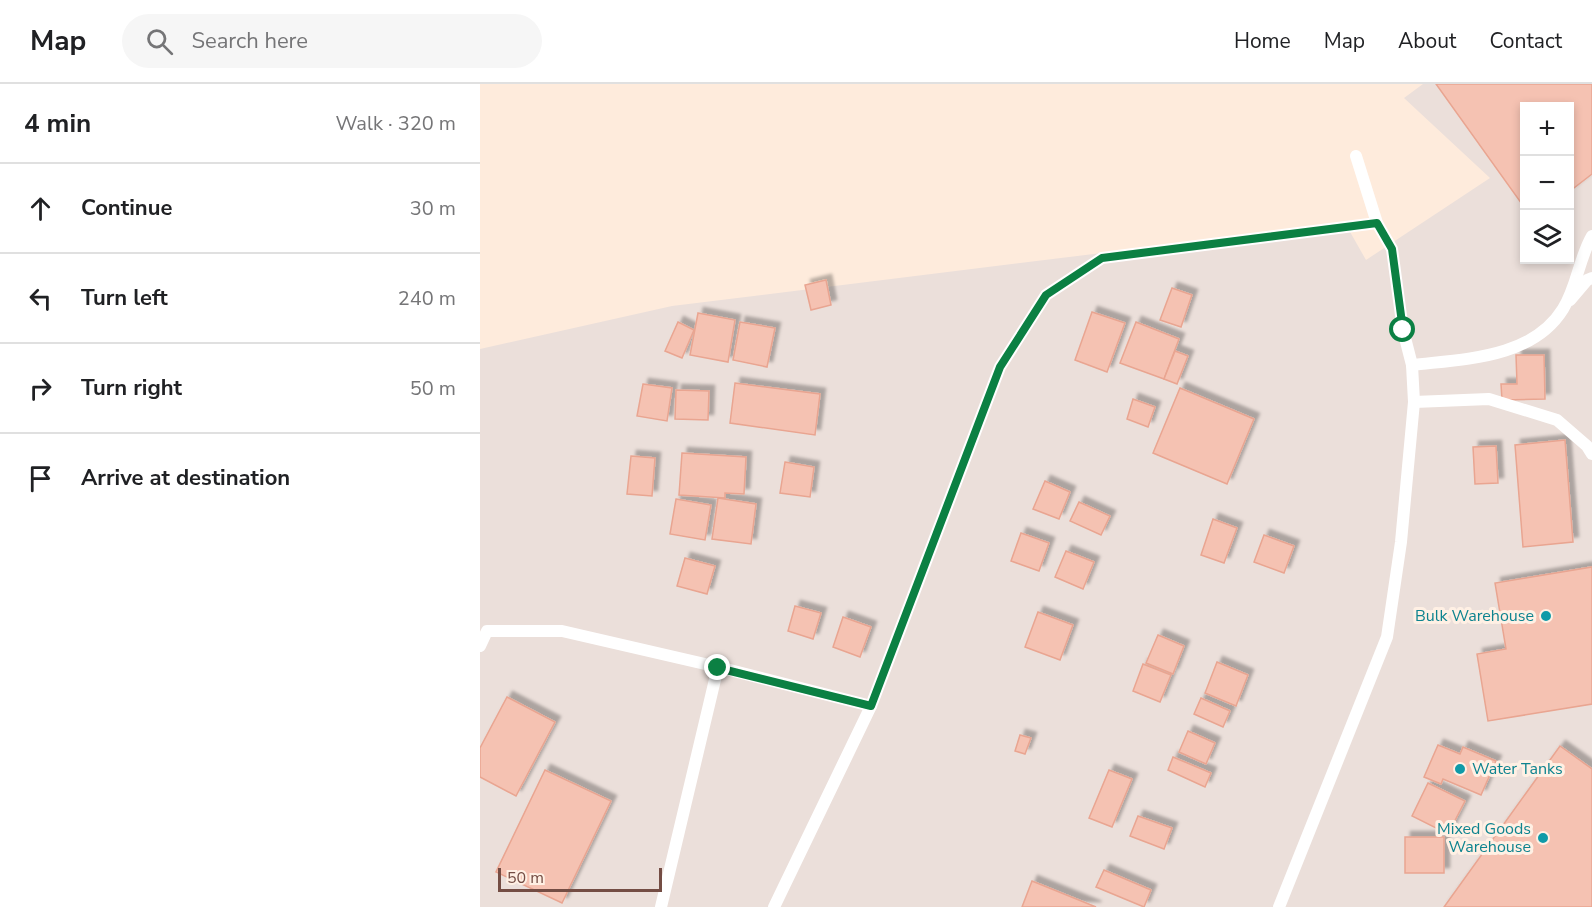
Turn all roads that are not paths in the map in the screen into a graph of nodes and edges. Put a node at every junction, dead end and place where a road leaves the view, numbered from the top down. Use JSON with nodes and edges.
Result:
{"nodes":[{"id":1,"x":1356,"y":156,"type":"dead end"},
{"id":2,"x":1377,"y":223,"type":"junction"},
{"id":3,"x":1592,"y":236,"type":"edge"},
{"id":4,"x":1592,"y":279,"type":"edge"},
{"id":5,"x":1563,"y":309,"type":"junction"},
{"id":6,"x":1412,"y":365,"type":"junction"},
{"id":7,"x":1414,"y":402,"type":"junction"},
{"id":8,"x":1592,"y":454,"type":"edge"},
{"id":9,"x":483,"y":631,"type":"edge"},
{"id":10,"x":480,"y":646,"type":"edge"},
{"id":11,"x":718,"y":668,"type":"junction"},
{"id":12,"x":871,"y":706,"type":"junction"},
{"id":13,"x":661,"y":907,"type":"edge"},
{"id":14,"x":774,"y":907,"type":"edge"},
{"id":15,"x":1279,"y":907,"type":"edge"}],
"edges":[{"from":1,"to":2,"type":"lane"},
{"from":2,"to":6,"type":"lane"},
{"from":2,"to":12,"type":"lane"},
{"from":3,"to":5,"type":"lane"},
{"from":4,"to":5,"type":"lane"},
{"from":5,"to":6,"type":"lane"},
{"from":6,"to":7,"type":"lane"},
{"from":7,"to":8,"type":"lane"},
{"from":7,"to":15,"type":"lane"},
{"from":9,"to":10,"type":"lane"},
{"from":9,"to":11,"type":"lane"},
{"from":11,"to":12,"type":"lane"},
{"from":11,"to":13,"type":"lane"},
{"from":12,"to":14,"type":"lane"}]}
